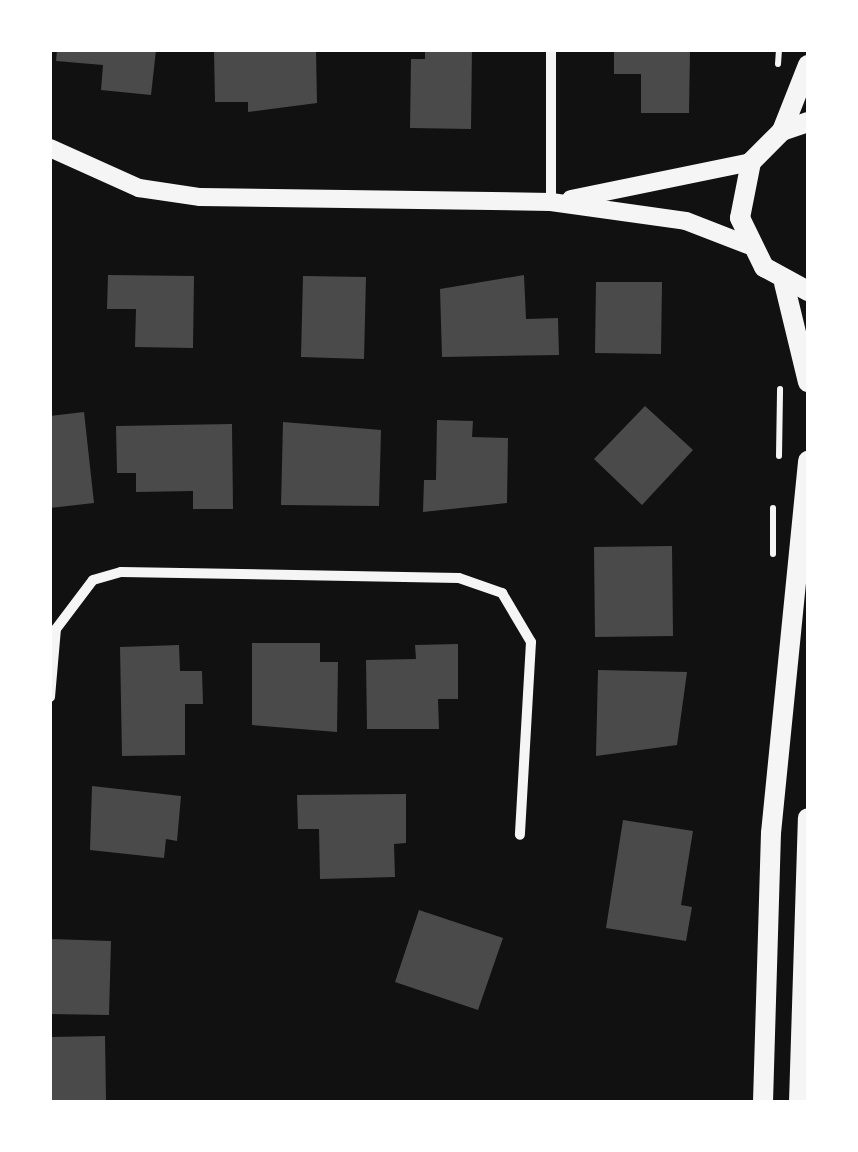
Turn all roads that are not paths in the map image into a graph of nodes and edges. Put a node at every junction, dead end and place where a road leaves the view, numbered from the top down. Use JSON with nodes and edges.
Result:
{"nodes":[{"id":1,"x":551,"y":50,"type":"edge"},
{"id":2,"x":808,"y":65,"type":"edge"},
{"id":3,"x":808,"y":122,"type":"edge"},
{"id":4,"x":782,"y":131,"type":"junction"},
{"id":5,"x":50,"y":148,"type":"edge"},
{"id":6,"x":751,"y":162,"type":"junction"},
{"id":7,"x":551,"y":202,"type":"junction"},
{"id":8,"x":748,"y":246,"type":"junction"},
{"id":9,"x":784,"y":283,"type":"junction"},
{"id":10,"x":808,"y":291,"type":"edge"},
{"id":11,"x":808,"y":382,"type":"edge"},
{"id":12,"x":808,"y":460,"type":"edge"},
{"id":13,"x":50,"y":696,"type":"edge"},
{"id":14,"x":808,"y":818,"type":"edge"},
{"id":15,"x":520,"y":835,"type":"dead end"},
{"id":16,"x":763,"y":1102,"type":"edge"},
{"id":17,"x":800,"y":1102,"type":"edge"}],
"edges":[{"from":1,"to":7,"type":"street"},
{"from":2,"to":4,"type":"main road"},
{"from":3,"to":4,"type":"main road"},
{"from":4,"to":6,"type":"main road"},
{"from":5,"to":7,"type":"street"},
{"from":6,"to":7,"type":"street"},
{"from":6,"to":8,"type":"main road"},
{"from":7,"to":8,"type":"street"},
{"from":8,"to":9,"type":"main road"},
{"from":9,"to":10,"type":"main road"},
{"from":9,"to":11,"type":"main road"},
{"from":12,"to":16,"type":"main road"},
{"from":13,"to":15,"type":"street"},
{"from":14,"to":17,"type":"main road"}]}
